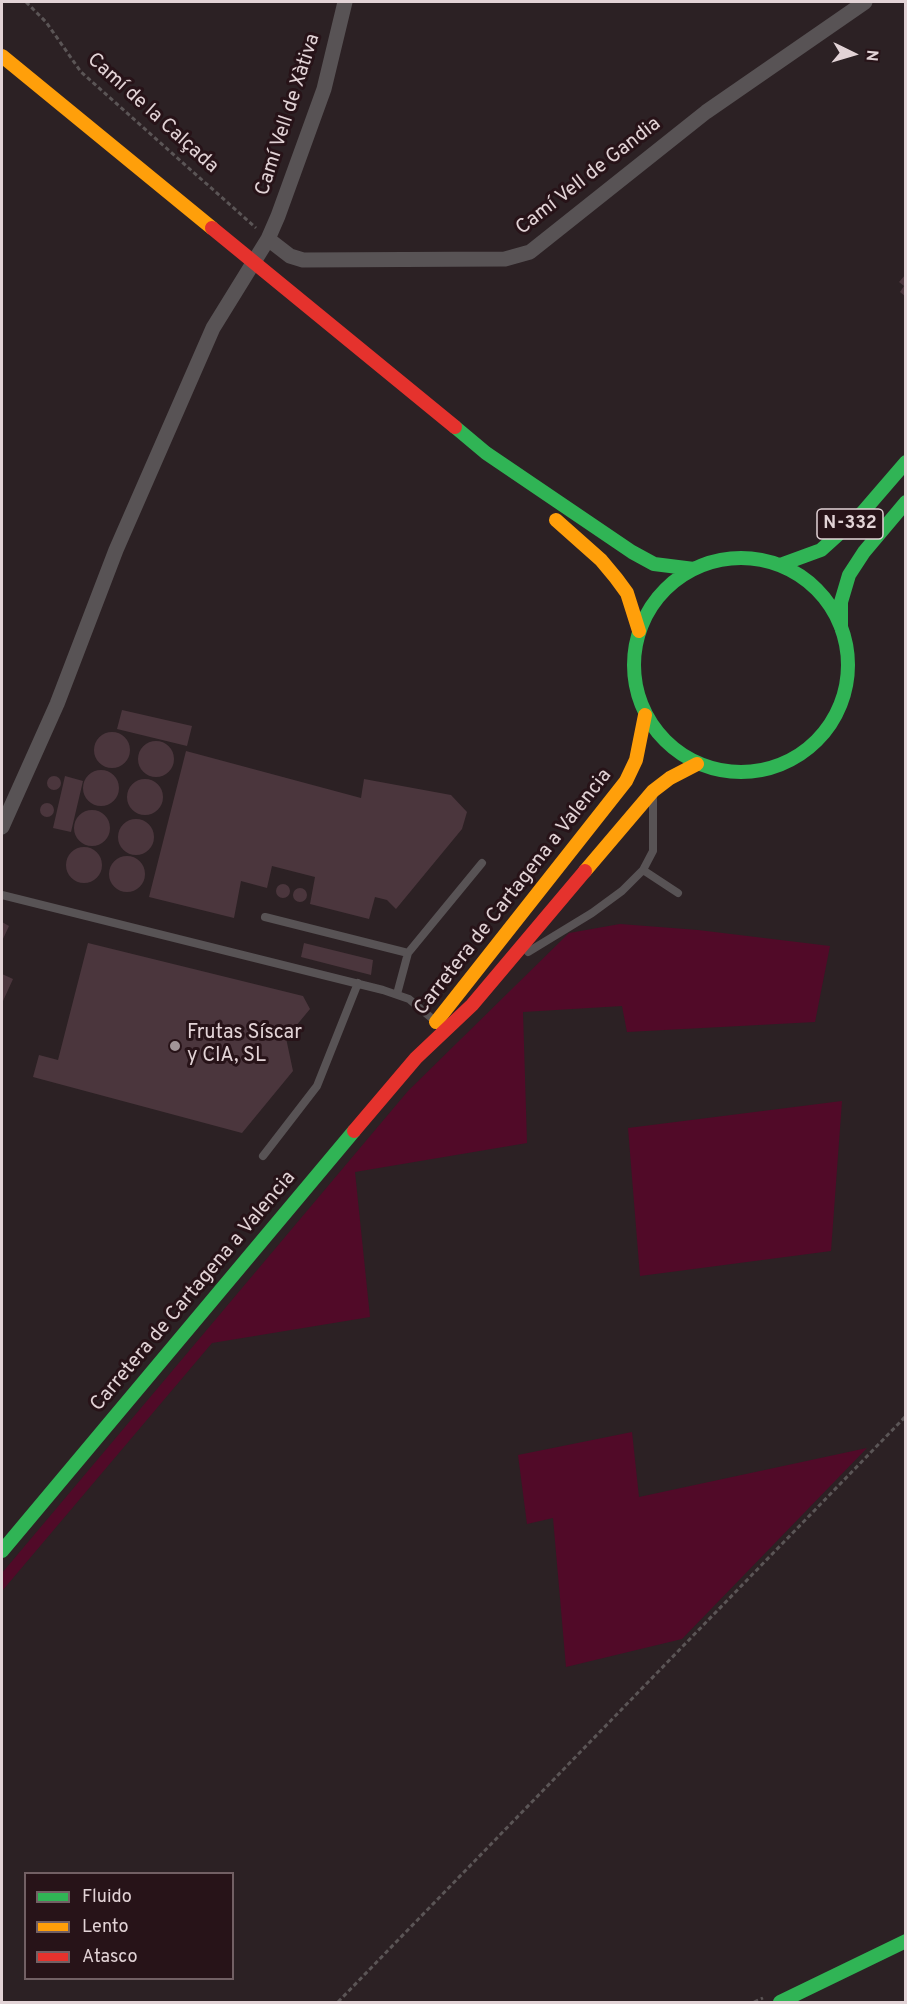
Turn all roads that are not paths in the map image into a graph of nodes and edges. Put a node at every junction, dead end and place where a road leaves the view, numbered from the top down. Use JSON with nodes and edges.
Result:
{"nodes":[{"id":1,"x":345,"y":2,"type":"edge"},
{"id":2,"x":865,"y":2,"type":"edge"},
{"id":3,"x":2,"y":56,"type":"edge"},
{"id":4,"x":268,"y":239,"type":"junction"},
{"id":5,"x":253,"y":263,"type":"junction"},
{"id":6,"x":486,"y":453,"type":"junction"},
{"id":7,"x":906,"y":462,"type":"edge"},
{"id":8,"x":906,"y":502,"type":"edge"},
{"id":9,"x":780,"y":565,"type":"junction"},
{"id":10,"x":694,"y":569,"type":"junction"},
{"id":11,"x":841,"y":627,"type":"junction"},
{"id":12,"x":639,"y":631,"type":"junction"},
{"id":13,"x":645,"y":715,"type":"junction"},
{"id":14,"x":697,"y":764,"type":"junction"},
{"id":15,"x":653,"y":791,"type":"junction"},
{"id":16,"x":2,"y":827,"type":"edge"},
{"id":17,"x":482,"y":863,"type":"dead end"},
{"id":18,"x":643,"y":870,"type":"junction"},
{"id":19,"x":678,"y":893,"type":"dead end"},
{"id":20,"x":2,"y":895,"type":"edge"},
{"id":21,"x":265,"y":917,"type":"dead end"},
{"id":22,"x":408,"y":953,"type":"junction"},
{"id":23,"x":501,"y":969,"type":"junction"},
{"id":24,"x":358,"y":983,"type":"junction"},
{"id":25,"x":397,"y":994,"type":"junction"},
{"id":26,"x":436,"y":1022,"type":"junction"},
{"id":27,"x":416,"y":1058,"type":"junction"},
{"id":28,"x":263,"y":1156,"type":"dead end"},
{"id":29,"x":2,"y":1551,"type":"edge"},
{"id":30,"x":906,"y":1941,"type":"edge"},
{"id":31,"x":780,"y":2002,"type":"edge"}],
"edges":[{"from":1,"to":4,"type":"street","name":"Camí Vell de Xàtiva"},
{"from":2,"to":4,"type":"street","name":"Camí Vell de Gandia"},
{"from":3,"to":5,"type":"main road"},
{"from":4,"to":5,"type":"street","name":"Camí Vell de Xàtiva"},
{"from":5,"to":6,"type":"main road"},
{"from":5,"to":16,"type":"street","name":"Camí Vell de Xàtiva"},
{"from":6,"to":10,"type":"main road"},
{"from":6,"to":12,"type":"main road"},
{"from":7,"to":9,"type":"main road","number":"N-332"},
{"from":8,"to":11,"type":"main road","number":"N-332"},
{"from":9,"to":10,"type":"main road"},
{"from":9,"to":11,"type":"main road"},
{"from":10,"to":12,"type":"main road"},
{"from":11,"to":14,"type":"main road"},
{"from":12,"to":13,"type":"main road"},
{"from":13,"to":14,"type":"main road"},
{"from":13,"to":26,"type":"main road","name":"Carretera de Cartagena a Valencia"},
{"from":14,"to":15,"type":"main road","name":"Carretera de Cartagena a Valencia"},
{"from":15,"to":18,"type":"lane"},
{"from":15,"to":23,"type":"main road","name":"Carretera de Cartagena a Valencia"},
{"from":17,"to":22,"type":"lane"},
{"from":18,"to":19,"type":"lane"},
{"from":18,"to":23,"type":"lane"},
{"from":20,"to":24,"type":"lane"},
{"from":21,"to":22,"type":"lane"},
{"from":22,"to":25,"type":"lane"},
{"from":23,"to":27,"type":"main road","name":"Carretera de Cartagena a Valencia"},
{"from":24,"to":25,"type":"lane"},
{"from":24,"to":28,"type":"lane"},
{"from":25,"to":26,"type":"lane"},
{"from":26,"to":27,"type":"main road","name":"Carretera de Cartagena a Valencia"},
{"from":27,"to":29,"type":"main road","name":"Carretera de Cartagena a Valencia"},
{"from":30,"to":31,"type":"main road"}]}
